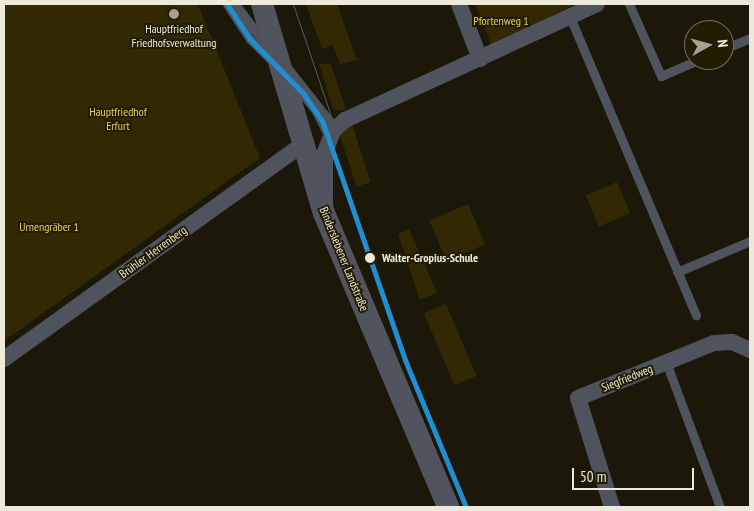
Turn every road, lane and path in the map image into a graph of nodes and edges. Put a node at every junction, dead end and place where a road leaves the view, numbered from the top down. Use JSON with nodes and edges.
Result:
{"nodes":[{"id":1,"x":227,"y":4,"type":"edge"},
{"id":2,"x":235,"y":4,"type":"edge"},
{"id":3,"x":262,"y":4,"type":"edge"},
{"id":4,"x":459,"y":4,"type":"edge"},
{"id":5,"x":597,"y":4,"type":"edge"},
{"id":6,"x":629,"y":4,"type":"edge"},
{"id":7,"x":570,"y":16,"type":"junction"},
{"id":8,"x":750,"y":38,"type":"edge"},
{"id":9,"x":734,"y":45,"type":"edge"},
{"id":10,"x":480,"y":59,"type":"junction"},
{"id":11,"x":278,"y":62,"type":"junction"},
{"id":12,"x":684,"y":66,"type":"edge"},
{"id":13,"x":332,"y":133,"type":"junction"},
{"id":14,"x":302,"y":145,"type":"junction"},
{"id":15,"x":324,"y":213,"type":"junction"},
{"id":16,"x":750,"y":241,"type":"edge"},
{"id":17,"x":677,"y":272,"type":"junction"},
{"id":18,"x":696,"y":316,"type":"dead end"},
{"id":19,"x":750,"y":350,"type":"edge"},
{"id":20,"x":4,"y":359,"type":"edge"},
{"id":21,"x":666,"y":362,"type":"junction"},
{"id":22,"x":448,"y":507,"type":"edge"},
{"id":23,"x":612,"y":507,"type":"edge"},
{"id":24,"x":720,"y":507,"type":"edge"}],
"edges":[{"from":1,"to":11,"type":"lane"},
{"from":2,"to":11,"type":"lane"},
{"from":3,"to":11,"type":"main road","name":"Binderslebener Landstraße"},
{"from":4,"to":10,"type":"street"},
{"from":5,"to":7,"type":"street"},
{"from":6,"to":12,"type":"lane"},
{"from":7,"to":10,"type":"street"},
{"from":7,"to":17,"type":"lane"},
{"from":8,"to":9,"type":"lane"},
{"from":10,"to":13,"type":"street"},
{"from":11,"to":13,"type":"lane"},
{"from":11,"to":13,"type":"lane"},
{"from":11,"to":14,"type":"main road","name":"Binderslebener Landstraße"},
{"from":13,"to":15,"type":"street"},
{"from":14,"to":15,"type":"main road","name":"Binderslebener Landstraße"},
{"from":14,"to":20,"type":"street","name":"Brühler Herrenberg"},
{"from":15,"to":22,"type":"main road","name":"Binderslebener Landstraße"},
{"from":16,"to":17,"type":"lane"},
{"from":17,"to":18,"type":"lane"},
{"from":19,"to":21,"type":"street"},
{"from":21,"to":23,"type":"street","name":"Siegfriedweg"},
{"from":21,"to":24,"type":"lane","name":"Siegfriedweg"}]}
